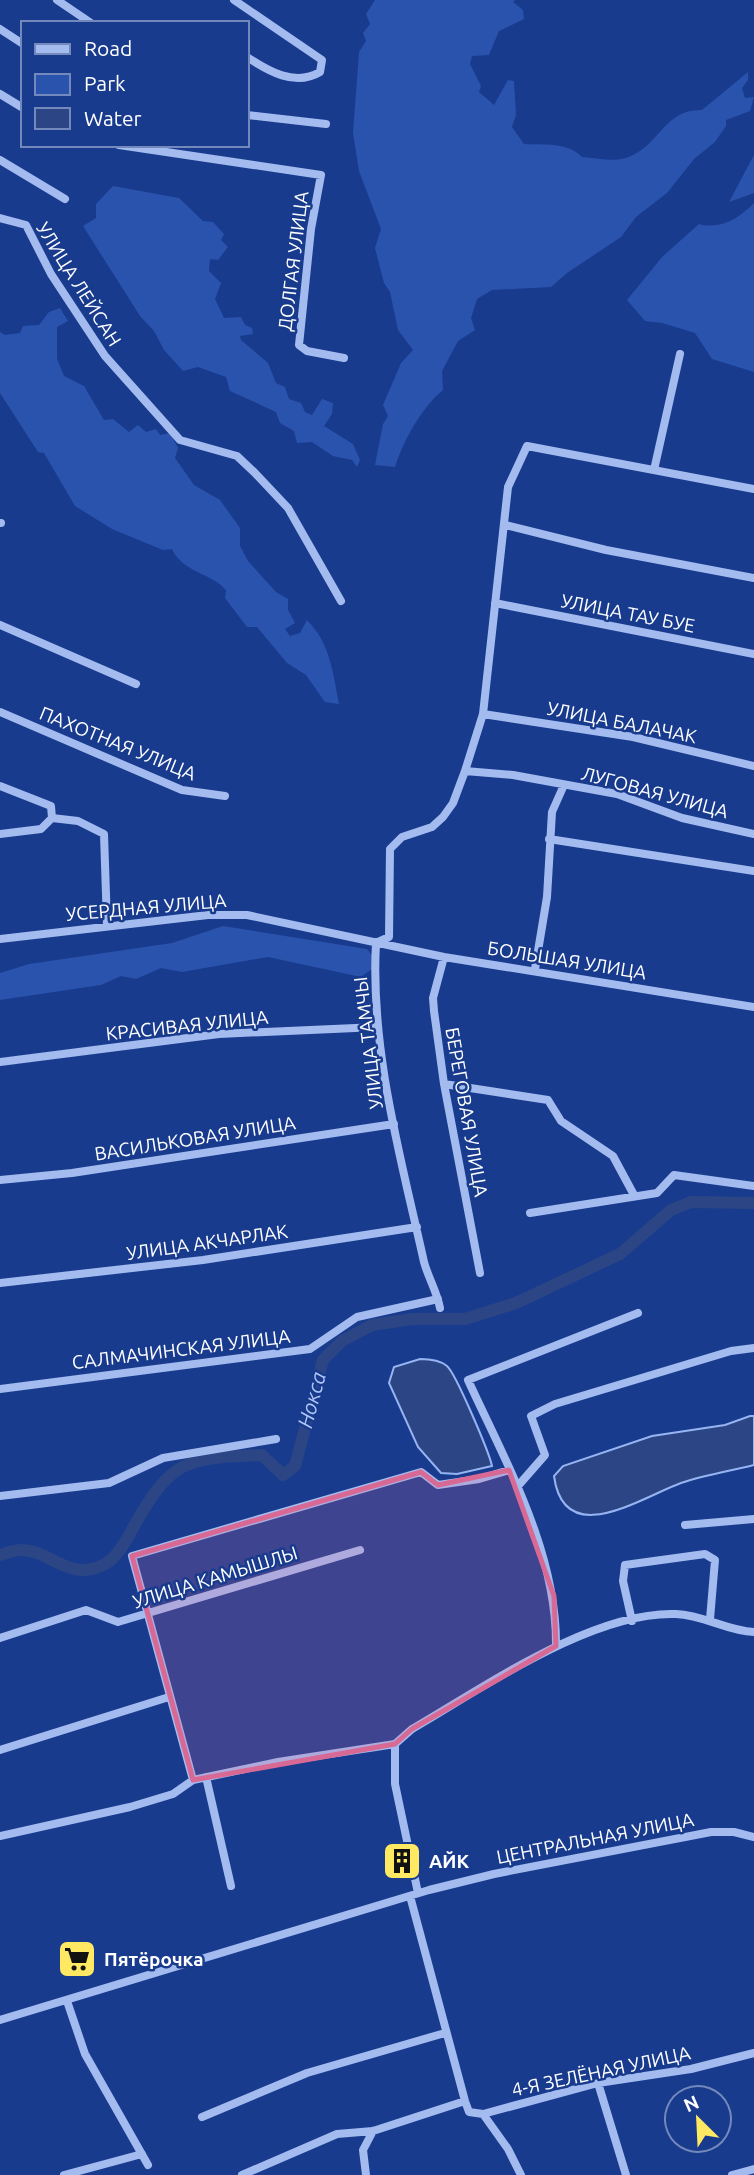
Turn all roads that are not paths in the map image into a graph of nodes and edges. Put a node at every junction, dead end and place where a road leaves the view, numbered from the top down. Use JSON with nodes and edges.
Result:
{"nodes":[{"id":1,"x":58,"y":0,"type":"edge"},
{"id":2,"x":234,"y":0,"type":"edge"},
{"id":3,"x":88,"y":21,"type":"edge"},
{"id":4,"x":0,"y":29,"type":"edge"},
{"id":5,"x":21,"y":43,"type":"edge"},
{"id":6,"x":248,"y":58,"type":"edge"},
{"id":7,"x":0,"y":94,"type":"edge"},
{"id":8,"x":21,"y":107,"type":"edge"},
{"id":9,"x":248,"y":115,"type":"edge"},
{"id":10,"x":326,"y":124,"type":"dead end"},
{"id":11,"x":132,"y":147,"type":"edge"},
{"id":12,"x":0,"y":160,"type":"edge"},
{"id":13,"x":65,"y":199,"type":"dead end"},
{"id":14,"x":0,"y":218,"type":"edge"},
{"id":15,"x":680,"y":354,"type":"dead end"},
{"id":16,"x":344,"y":358,"type":"dead end"},
{"id":17,"x":654,"y":470,"type":"junction"},
{"id":18,"x":754,"y":489,"type":"edge"},
{"id":19,"x":505,"y":525,"type":"junction"},
{"id":20,"x":754,"y":578,"type":"edge"},
{"id":21,"x":341,"y":601,"type":"dead end"},
{"id":22,"x":495,"y":603,"type":"junction"},
{"id":23,"x":0,"y":625,"type":"edge"},
{"id":24,"x":754,"y":654,"type":"edge"},
{"id":25,"x":136,"y":684,"type":"dead end"},
{"id":26,"x":0,"y":712,"type":"edge"},
{"id":27,"x":483,"y":714,"type":"junction"},
{"id":28,"x":754,"y":766,"type":"edge"},
{"id":29,"x":465,"y":771,"type":"junction"},
{"id":30,"x":564,"y":785,"type":"junction"},
{"id":31,"x":0,"y":786,"type":"edge"},
{"id":32,"x":225,"y":796,"type":"dead end"},
{"id":33,"x":52,"y":818,"type":"junction"},
{"id":34,"x":0,"y":834,"type":"edge"},
{"id":35,"x":754,"y":834,"type":"edge"},
{"id":36,"x":549,"y":839,"type":"junction"},
{"id":37,"x":754,"y":871,"type":"edge"},
{"id":38,"x":107,"y":925,"type":"junction"},
{"id":39,"x":0,"y":939,"type":"edge"},
{"id":40,"x":376,"y":943,"type":"junction"},
{"id":41,"x":444,"y":957,"type":"junction"},
{"id":42,"x":535,"y":969,"type":"junction"},
{"id":43,"x":754,"y":1007,"type":"edge"},
{"id":44,"x":378,"y":1027,"type":"junction"},
{"id":45,"x":0,"y":1062,"type":"edge"},
{"id":46,"x":444,"y":1084,"type":"junction"},
{"id":47,"x":394,"y":1124,"type":"junction"},
{"id":48,"x":0,"y":1180,"type":"edge"},
{"id":49,"x":754,"y":1186,"type":"edge"},
{"id":50,"x":634,"y":1195,"type":"junction"},
{"id":51,"x":530,"y":1213,"type":"dead end"},
{"id":52,"x":417,"y":1227,"type":"junction"},
{"id":53,"x":480,"y":1273,"type":"dead end"},
{"id":54,"x":0,"y":1283,"type":"edge"},
{"id":55,"x":439,"y":1304,"type":"joint"},
{"id":56,"x":638,"y":1313,"type":"dead end"},
{"id":57,"x":754,"y":1348,"type":"edge"},
{"id":58,"x":0,"y":1389,"type":"edge"},
{"id":59,"x":276,"y":1439,"type":"dead end"},
{"id":60,"x":509,"y":1470,"type":"junction"},
{"id":61,"x":517,"y":1487,"type":"junction"},
{"id":62,"x":0,"y":1496,"type":"edge"},
{"id":63,"x":754,"y":1519,"type":"edge"},
{"id":64,"x":685,"y":1525,"type":"dead end"},
{"id":65,"x":360,"y":1550,"type":"dead end"},
{"id":66,"x":148,"y":1613,"type":"junction"},
{"id":67,"x":710,"y":1619,"type":"junction"},
{"id":68,"x":632,"y":1621,"type":"junction"},
{"id":69,"x":754,"y":1632,"type":"edge"},
{"id":70,"x":0,"y":1638,"type":"edge"},
{"id":71,"x":556,"y":1646,"type":"junction"},
{"id":72,"x":169,"y":1697,"type":"junction"},
{"id":73,"x":395,"y":1744,"type":"junction"},
{"id":74,"x":0,"y":1750,"type":"edge"},
{"id":75,"x":205,"y":1777,"type":"junction"},
{"id":76,"x":193,"y":1780,"type":"junction"},
{"id":77,"x":0,"y":1836,"type":"edge"},
{"id":78,"x":754,"y":1837,"type":"edge"},
{"id":79,"x":231,"y":1886,"type":"dead end"},
{"id":80,"x":414,"y":1894,"type":"junction"},
{"id":81,"x":67,"y":2001,"type":"junction"},
{"id":82,"x":0,"y":2020,"type":"edge"},
{"id":83,"x":445,"y":2033,"type":"junction"},
{"id":84,"x":754,"y":2053,"type":"edge"},
{"id":85,"x":598,"y":2083,"type":"junction"},
{"id":86,"x":465,"y":2101,"type":"junction"},
{"id":87,"x":483,"y":2114,"type":"junction"},
{"id":88,"x":202,"y":2116,"type":"dead end"},
{"id":89,"x":373,"y":2131,"type":"junction"},
{"id":90,"x":142,"y":2154,"type":"junction"},
{"id":91,"x":148,"y":2165,"type":"dead end"},
{"id":92,"x":754,"y":2169,"type":"edge"},
{"id":93,"x":64,"y":2175,"type":"edge"},
{"id":94,"x":242,"y":2175,"type":"edge"},
{"id":95,"x":366,"y":2175,"type":"edge"},
{"id":96,"x":521,"y":2175,"type":"edge"},
{"id":97,"x":626,"y":2175,"type":"edge"},
{"id":98,"x":732,"y":2175,"type":"edge"}],
"edges":[{"from":1,"to":3,"type":"street"},
{"from":2,"to":6,"type":"street"},
{"from":4,"to":5,"type":"street"},
{"from":7,"to":8,"type":"street"},
{"from":9,"to":10,"type":"street"},
{"from":11,"to":16,"type":"street","name":"ДОЛГАЯ УЛИЦА"},
{"from":12,"to":13,"type":"street"},
{"from":14,"to":21,"type":"street","name":"УЛИЦА ЛЕЙСАН"},
{"from":15,"to":17,"type":"street"},
{"from":17,"to":18,"type":"street"},
{"from":17,"to":19,"type":"street","name":"УЛИЦА ТАМЧЫ"},
{"from":19,"to":20,"type":"street"},
{"from":19,"to":22,"type":"street","name":"УЛИЦА ТАМЧЫ"},
{"from":22,"to":24,"type":"street","name":"УЛИЦА ТАУ БУЕ"},
{"from":22,"to":27,"type":"street","name":"УЛИЦА ТАМЧЫ"},
{"from":23,"to":25,"type":"street"},
{"from":26,"to":32,"type":"street","name":"ПАХОТНАЯ УЛИЦА"},
{"from":27,"to":28,"type":"street","name":"УЛИЦА БАЛАЧАК"},
{"from":27,"to":29,"type":"street","name":"УЛИЦА ТАМЧЫ"},
{"from":29,"to":30,"type":"street","name":"ЛУГОВАЯ УЛИЦА"},
{"from":29,"to":40,"type":"street","name":"УЛИЦА ТАМЧЫ"},
{"from":30,"to":35,"type":"street","name":"ЛУГОВАЯ УЛИЦА"},
{"from":30,"to":36,"type":"street"},
{"from":31,"to":33,"type":"street"},
{"from":33,"to":34,"type":"street"},
{"from":33,"to":38,"type":"street"},
{"from":36,"to":37,"type":"street"},
{"from":36,"to":42,"type":"street"},
{"from":38,"to":39,"type":"street","name":"УСЕРДНАЯ УЛИЦА"},
{"from":38,"to":40,"type":"street","name":"УСЕРДНАЯ УЛИЦА"},
{"from":40,"to":41,"type":"street","name":"БОЛЬШАЯ УЛИЦА"},
{"from":40,"to":44,"type":"street","name":"УЛИЦА ТАМЧЫ"},
{"from":41,"to":42,"type":"street","name":"БОЛЬШАЯ УЛИЦА"},
{"from":41,"to":46,"type":"street","name":"БЕРЕГОВАЯ УЛИЦА"},
{"from":42,"to":43,"type":"street","name":"БОЛЬШАЯ УЛИЦА"},
{"from":44,"to":45,"type":"street","name":"КРАСИВАЯ УЛИЦА"},
{"from":44,"to":47,"type":"street","name":"УЛИЦА ТАМЧЫ"},
{"from":46,"to":50,"type":"street"},
{"from":46,"to":53,"type":"street","name":"БЕРЕГОВАЯ УЛИЦА"},
{"from":47,"to":48,"type":"street","name":"ВАСИЛЬКОВАЯ УЛИЦА"},
{"from":47,"to":52,"type":"street","name":"УЛИЦА ТАМЧЫ"},
{"from":49,"to":50,"type":"street"},
{"from":50,"to":51,"type":"street"},
{"from":52,"to":54,"type":"street","name":"УЛИЦА АКЧАРЛАК"},
{"from":52,"to":55,"type":"street","name":"УЛИЦА ТАМЧЫ"},
{"from":55,"to":58,"type":"street","name":"САЛМАЧИНСКАЯ УЛИЦА"},
{"from":56,"to":60,"type":"street"},
{"from":57,"to":61,"type":"street"},
{"from":59,"to":62,"type":"street"},
{"from":60,"to":61,"type":"street"},
{"from":60,"to":66,"type":"street"},
{"from":61,"to":71,"type":"street"},
{"from":63,"to":64,"type":"street"},
{"from":65,"to":66,"type":"street","name":"УЛИЦА КАМЫШЛЫ"},
{"from":66,"to":70,"type":"street","name":"УЛИЦА КАМЫШЛЫ"},
{"from":66,"to":72,"type":"street"},
{"from":67,"to":68,"type":"street"},
{"from":67,"to":68,"type":"street"},
{"from":67,"to":69,"type":"street"},
{"from":68,"to":71,"type":"street"},
{"from":71,"to":73,"type":"street"},
{"from":72,"to":74,"type":"street"},
{"from":72,"to":76,"type":"street"},
{"from":73,"to":75,"type":"street"},
{"from":73,"to":80,"type":"street"},
{"from":75,"to":76,"type":"street"},
{"from":75,"to":79,"type":"street"},
{"from":76,"to":77,"type":"street"},
{"from":78,"to":80,"type":"street","name":"ЦЕНТРАЛЬНАЯ УЛИЦА"},
{"from":80,"to":81,"type":"street","name":"ЦЕНТРАЛЬНАЯ УЛИЦА"},
{"from":80,"to":83,"type":"street"},
{"from":81,"to":82,"type":"street","name":"ЦЕНТРАЛЬНАЯ УЛИЦА"},
{"from":81,"to":90,"type":"street"},
{"from":83,"to":86,"type":"street"},
{"from":83,"to":88,"type":"street"},
{"from":84,"to":85,"type":"street","name":"4-Я ЗЕЛЁНАЯ УЛИЦА"},
{"from":85,"to":87,"type":"street","name":"4-Я ЗЕЛЁНАЯ УЛИЦА"},
{"from":85,"to":97,"type":"street"},
{"from":86,"to":87,"type":"street"},
{"from":86,"to":89,"type":"street"},
{"from":87,"to":96,"type":"street"},
{"from":89,"to":94,"type":"street"},
{"from":89,"to":95,"type":"street"},
{"from":90,"to":91,"type":"street"},
{"from":90,"to":93,"type":"street"},
{"from":92,"to":98,"type":"street"}]}
